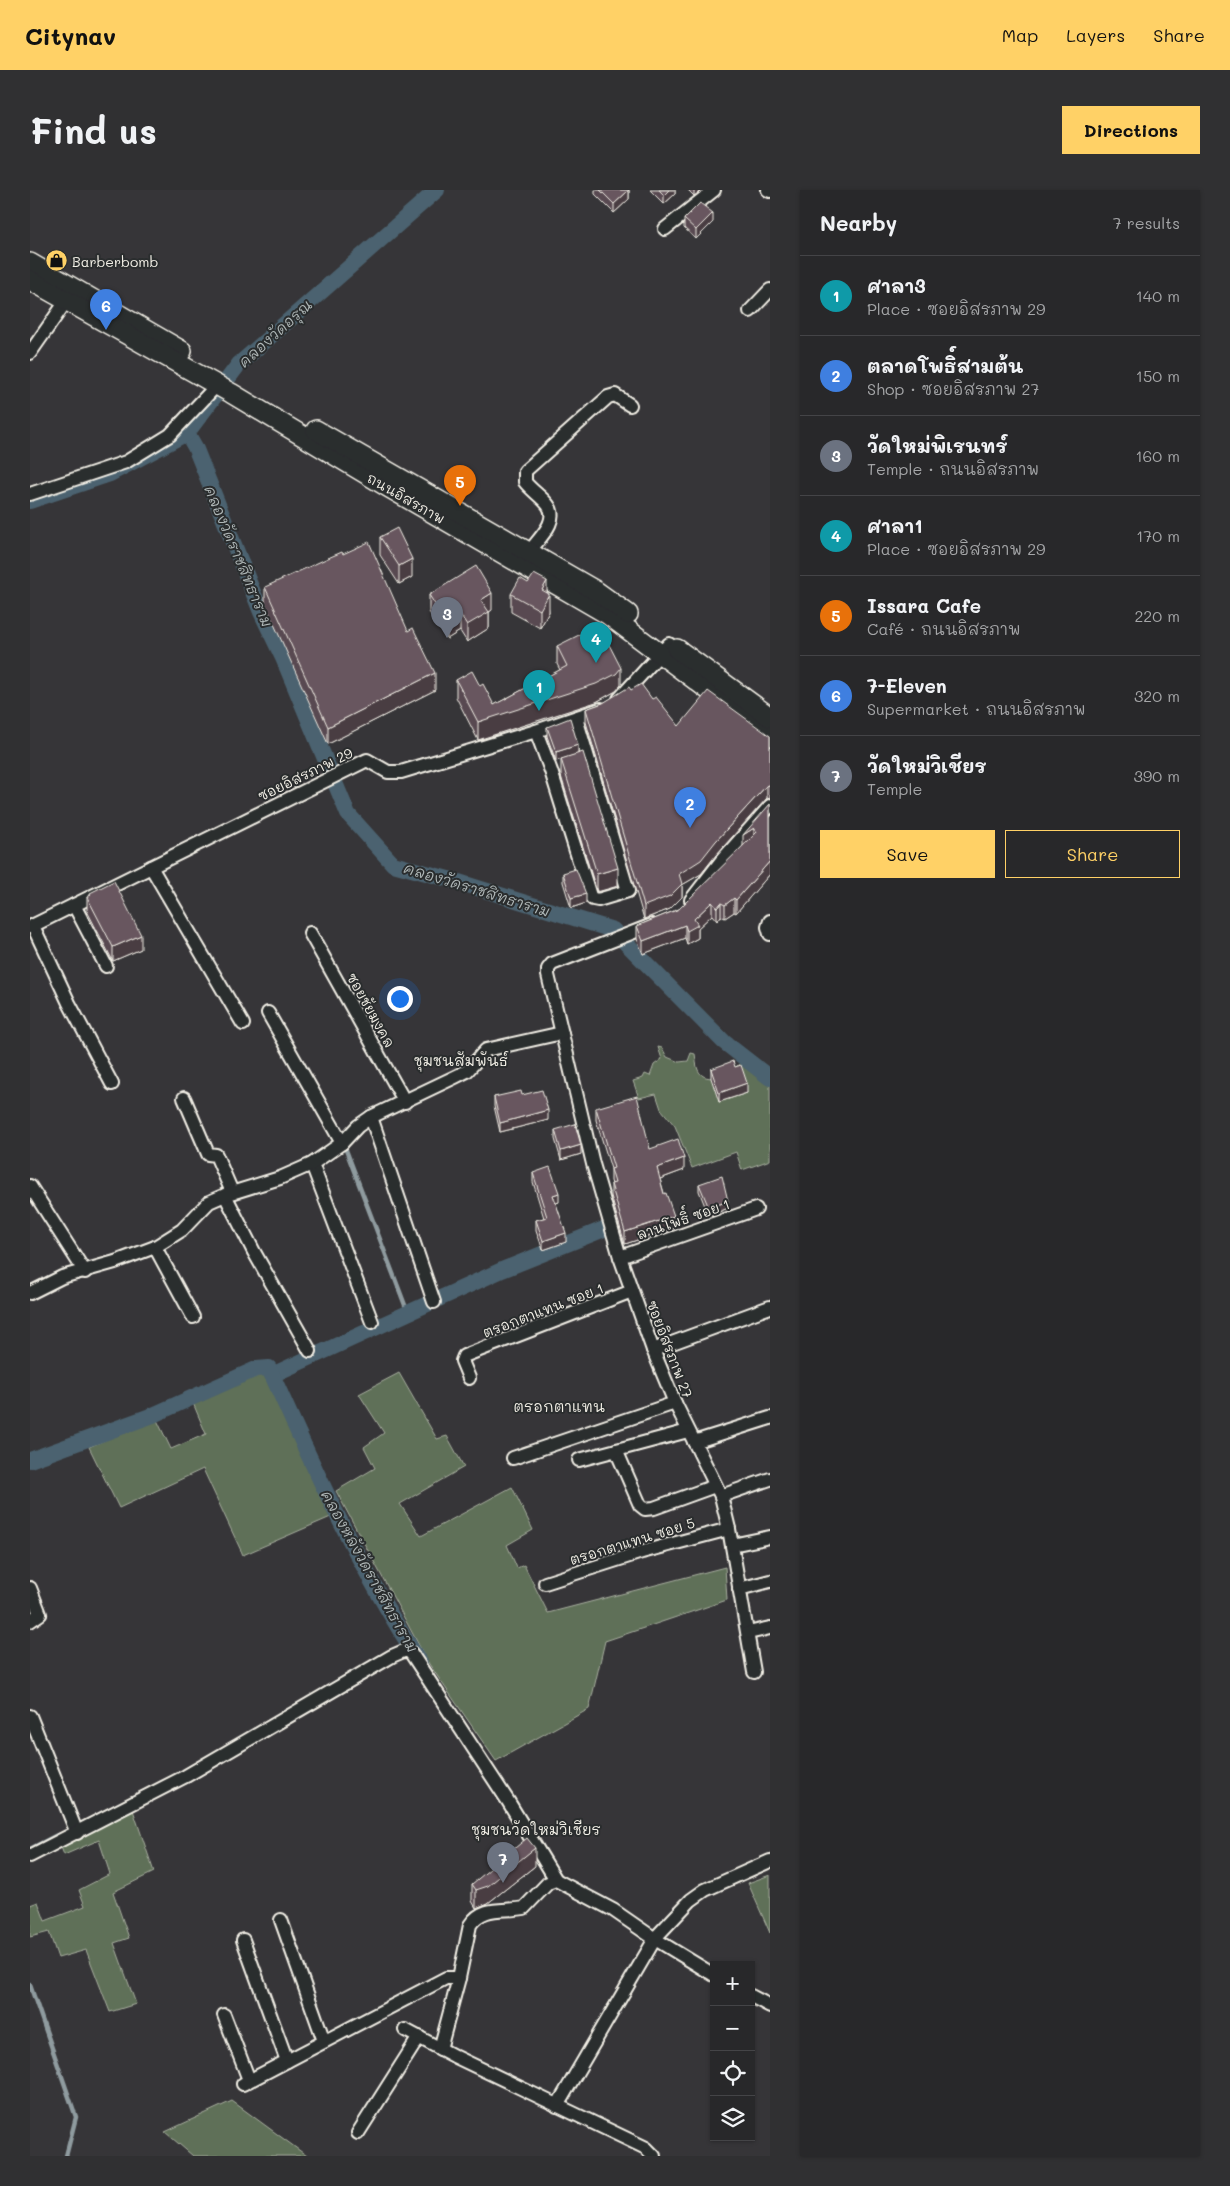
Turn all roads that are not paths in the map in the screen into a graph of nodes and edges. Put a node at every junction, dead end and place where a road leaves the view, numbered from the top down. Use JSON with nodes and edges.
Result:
{"nodes":[{"id":1,"x":714,"y":190,"type":"edge"},
{"id":2,"x":666,"y":229,"type":"dead end"},
{"id":3,"x":30,"y":263,"type":"edge"},
{"id":4,"x":30,"y":280,"type":"edge"},
{"id":5,"x":768,"y":295,"type":"edge"},
{"id":6,"x":67,"y":300,"type":"junction"},
{"id":7,"x":750,"y":311,"type":"dead end"},
{"id":8,"x":30,"y":353,"type":"edge"},
{"id":9,"x":226,"y":384,"type":"junction"},
{"id":10,"x":630,"y":405,"type":"dead end"},
{"id":11,"x":30,"y":494,"type":"edge"},
{"id":12,"x":528,"y":552,"type":"junction"},
{"id":13,"x":665,"y":648,"type":"junction"},
{"id":14,"x":770,"y":717,"type":"edge"},
{"id":15,"x":576,"y":718,"type":"junction"},
{"id":16,"x":536,"y":731,"type":"junction"},
{"id":17,"x":770,"y":736,"type":"edge"},
{"id":18,"x":770,"y":806,"type":"edge"},
{"id":19,"x":151,"y":867,"type":"junction"},
{"id":20,"x":74,"y":905,"type":"junction"},
{"id":21,"x":680,"y":911,"type":"edge"},
{"id":22,"x":666,"y":920,"type":"edge"},
{"id":23,"x":770,"y":921,"type":"edge"},
{"id":24,"x":31,"y":927,"type":"edge"},
{"id":25,"x":310,"y":933,"type":"dead end"},
{"id":26,"x":770,"y":934,"type":"edge"},
{"id":27,"x":106,"y":966,"type":"dead end"},
{"id":28,"x":268,"y":1013,"type":"dead end"},
{"id":29,"x":243,"y":1024,"type":"dead end"},
{"id":30,"x":562,"y":1033,"type":"junction"},
{"id":31,"x":112,"y":1084,"type":"dead end"},
{"id":32,"x":184,"y":1098,"type":"dead end"},
{"id":33,"x":405,"y":1102,"type":"junction"},
{"id":34,"x":371,"y":1117,"type":"junction"},
{"id":35,"x":342,"y":1143,"type":"junction"},
{"id":36,"x":312,"y":1164,"type":"junction"},
{"id":37,"x":30,"y":1186,"type":"edge"},
{"id":38,"x":229,"y":1193,"type":"junction"},
{"id":39,"x":756,"y":1209,"type":"dead end"},
{"id":40,"x":155,"y":1247,"type":"junction"},
{"id":41,"x":620,"y":1257,"type":"junction"},
{"id":42,"x":85,"y":1272,"type":"junction"},
{"id":43,"x":632,"y":1291,"type":"junction"},
{"id":44,"x":30,"y":1293,"type":"edge"},
{"id":45,"x":434,"y":1302,"type":"dead end"},
{"id":46,"x":770,"y":1307,"type":"edge"},
{"id":47,"x":193,"y":1317,"type":"dead end"},
{"id":48,"x":372,"y":1322,"type":"dead end"},
{"id":49,"x":653,"y":1350,"type":"junction"},
{"id":50,"x":310,"y":1351,"type":"dead end"},
{"id":51,"x":469,"y":1378,"type":"dead end"},
{"id":52,"x":675,"y":1403,"type":"junction"},
{"id":53,"x":770,"y":1418,"type":"edge"},
{"id":54,"x":691,"y":1437,"type":"junction"},
{"id":55,"x":616,"y":1450,"type":"junction"},
{"id":56,"x":513,"y":1458,"type":"dead end"},
{"id":57,"x":579,"y":1460,"type":"dead end"},
{"id":58,"x":770,"y":1479,"type":"edge"},
{"id":59,"x":718,"y":1491,"type":"junction"},
{"id":60,"x":729,"y":1528,"type":"junction"},
{"id":61,"x":770,"y":1537,"type":"edge"},
{"id":62,"x":732,"y":1545,"type":"junction"},
{"id":63,"x":770,"y":1581,"type":"edge"},
{"id":64,"x":545,"y":1583,"type":"dead end"},
{"id":65,"x":30,"y":1588,"type":"edge"},
{"id":66,"x":739,"y":1589,"type":"junction"},
{"id":67,"x":30,"y":1620,"type":"edge"},
{"id":68,"x":770,"y":1628,"type":"edge"},
{"id":69,"x":748,"y":1633,"type":"junction"},
{"id":70,"x":754,"y":1672,"type":"dead end"},
{"id":71,"x":30,"y":1716,"type":"edge"},
{"id":72,"x":77,"y":1832,"type":"junction"},
{"id":73,"x":30,"y":1856,"type":"edge"},
{"id":74,"x":770,"y":1861,"type":"edge"},
{"id":75,"x":556,"y":1880,"type":"junction"},
{"id":76,"x":280,"y":1920,"type":"dead end"},
{"id":77,"x":656,"y":1938,"type":"junction"},
{"id":78,"x":243,"y":1940,"type":"dead end"},
{"id":79,"x":710,"y":1972,"type":"edge"},
{"id":80,"x":459,"y":1978,"type":"junction"},
{"id":81,"x":755,"y":1998,"type":"edge"},
{"id":82,"x":770,"y":2006,"type":"edge"},
{"id":83,"x":224,"y":2016,"type":"dead end"},
{"id":84,"x":405,"y":2030,"type":"dead end"},
{"id":85,"x":419,"y":2037,"type":"junction"},
{"id":86,"x":324,"y":2041,"type":"junction"},
{"id":87,"x":440,"y":2049,"type":"junction"},
{"id":88,"x":287,"y":2061,"type":"junction"},
{"id":89,"x":557,"y":2106,"type":"junction"},
{"id":90,"x":358,"y":2133,"type":"dead end"},
{"id":91,"x":652,"y":2155,"type":"edge"}],
"edges":[{"from":1,"to":2,"type":"street"},
{"from":3,"to":9,"type":"main road"},
{"from":4,"to":6,"type":"main road","name":"ถนนอิสรภาพ"},
{"from":5,"to":7,"type":"street"},
{"from":6,"to":8,"type":"street"},
{"from":6,"to":9,"type":"main road","name":"ถนนอิสรภาพ"},
{"from":9,"to":11,"type":"street"},
{"from":9,"to":12,"type":"main road"},
{"from":9,"to":13,"type":"main road","name":"ถนนอิสรภาพ"},
{"from":10,"to":12,"type":"street"},
{"from":12,"to":13,"type":"main road"},
{"from":13,"to":14,"type":"main road"},
{"from":13,"to":15,"type":"street","name":"ซอยอิสรภาพ 29"},
{"from":13,"to":17,"type":"main road","name":"ถนนอิสรภาพ"},
{"from":15,"to":16,"type":"street","name":"ซอยอิสรภาพ 29"},
{"from":15,"to":16,"type":"street"},
{"from":16,"to":19,"type":"street","name":"ซอยอิสรภาพ 29"},
{"from":18,"to":21,"type":"street"},
{"from":19,"to":20,"type":"street","name":"ซอยอิสรภาพ 29"},
{"from":19,"to":29,"type":"street"},
{"from":20,"to":24,"type":"street","name":"ซอยอิสรภาพ 29"},
{"from":20,"to":27,"type":"street"},
{"from":22,"to":30,"type":"street","name":"ซอยอิสรภาพ 27"},
{"from":23,"to":26,"type":"street"},
{"from":24,"to":31,"type":"street"},
{"from":25,"to":33,"type":"street","name":"ซอยชัยมงคล"},
{"from":28,"to":35,"type":"street"},
{"from":30,"to":33,"type":"street"},
{"from":30,"to":41,"type":"street","name":"ซอยอิสรภาพ 27"},
{"from":32,"to":38,"type":"street"},
{"from":33,"to":34,"type":"street"},
{"from":34,"to":35,"type":"street"},
{"from":34,"to":45,"type":"street"},
{"from":35,"to":36,"type":"street"},
{"from":36,"to":38,"type":"street"},
{"from":36,"to":48,"type":"street"},
{"from":37,"to":42,"type":"street"},
{"from":38,"to":40,"type":"street"},
{"from":38,"to":50,"type":"street"},
{"from":39,"to":41,"type":"street","name":"ลานโพธิ์ ซอย 1"},
{"from":40,"to":42,"type":"street"},
{"from":40,"to":47,"type":"street"},
{"from":41,"to":43,"type":"street","name":"ซอยอิสรภาพ 27"},
{"from":42,"to":44,"type":"street"},
{"from":43,"to":49,"type":"street","name":"ซอยอิสรภาพ 27"},
{"from":43,"to":51,"type":"street","name":"ตรอกตาแทน ซอย 1"},
{"from":46,"to":49,"type":"street"},
{"from":49,"to":52,"type":"street","name":"ซอยอิสรภาพ 27"},
{"from":52,"to":54,"type":"street","name":"ซอยอิสรภาพ 27"},
{"from":52,"to":56,"type":"street"},
{"from":53,"to":54,"type":"street"},
{"from":54,"to":55,"type":"street"},
{"from":54,"to":59,"type":"street","name":"ซอยอิสรภาพ 27"},
{"from":55,"to":57,"type":"street"},
{"from":55,"to":59,"type":"street"},
{"from":58,"to":59,"type":"street"},
{"from":59,"to":60,"type":"street","name":"ซอยอิสรภาพ 27"},
{"from":60,"to":62,"type":"street","name":"ซอยอิสรภาพ 27"},
{"from":60,"to":64,"type":"street","name":"ตรอกตาแทน ซอย 5"},
{"from":61,"to":62,"type":"street"},
{"from":62,"to":66,"type":"street","name":"ซอยอิสรภาพ 27"},
{"from":63,"to":66,"type":"street"},
{"from":65,"to":67,"type":"street"},
{"from":66,"to":69,"type":"street","name":"ซอยอิสรภาพ 27"},
{"from":68,"to":69,"type":"street"},
{"from":69,"to":70,"type":"street","name":"ซอยอิสรภาพ 27"},
{"from":71,"to":72,"type":"street"},
{"from":72,"to":73,"type":"street"},
{"from":72,"to":75,"type":"street"},
{"from":74,"to":77,"type":"street"},
{"from":75,"to":77,"type":"street"},
{"from":75,"to":80,"type":"street"},
{"from":76,"to":86,"type":"street"},
{"from":77,"to":79,"type":"street"},
{"from":77,"to":89,"type":"street"},
{"from":78,"to":88,"type":"street"},
{"from":80,"to":86,"type":"street"},
{"from":80,"to":87,"type":"street"},
{"from":81,"to":82,"type":"street"},
{"from":83,"to":88,"type":"street"},
{"from":84,"to":85,"type":"street"},
{"from":85,"to":87,"type":"street"},
{"from":85,"to":90,"type":"street"},
{"from":86,"to":88,"type":"street"},
{"from":87,"to":89,"type":"street"},
{"from":89,"to":91,"type":"street"}]}
